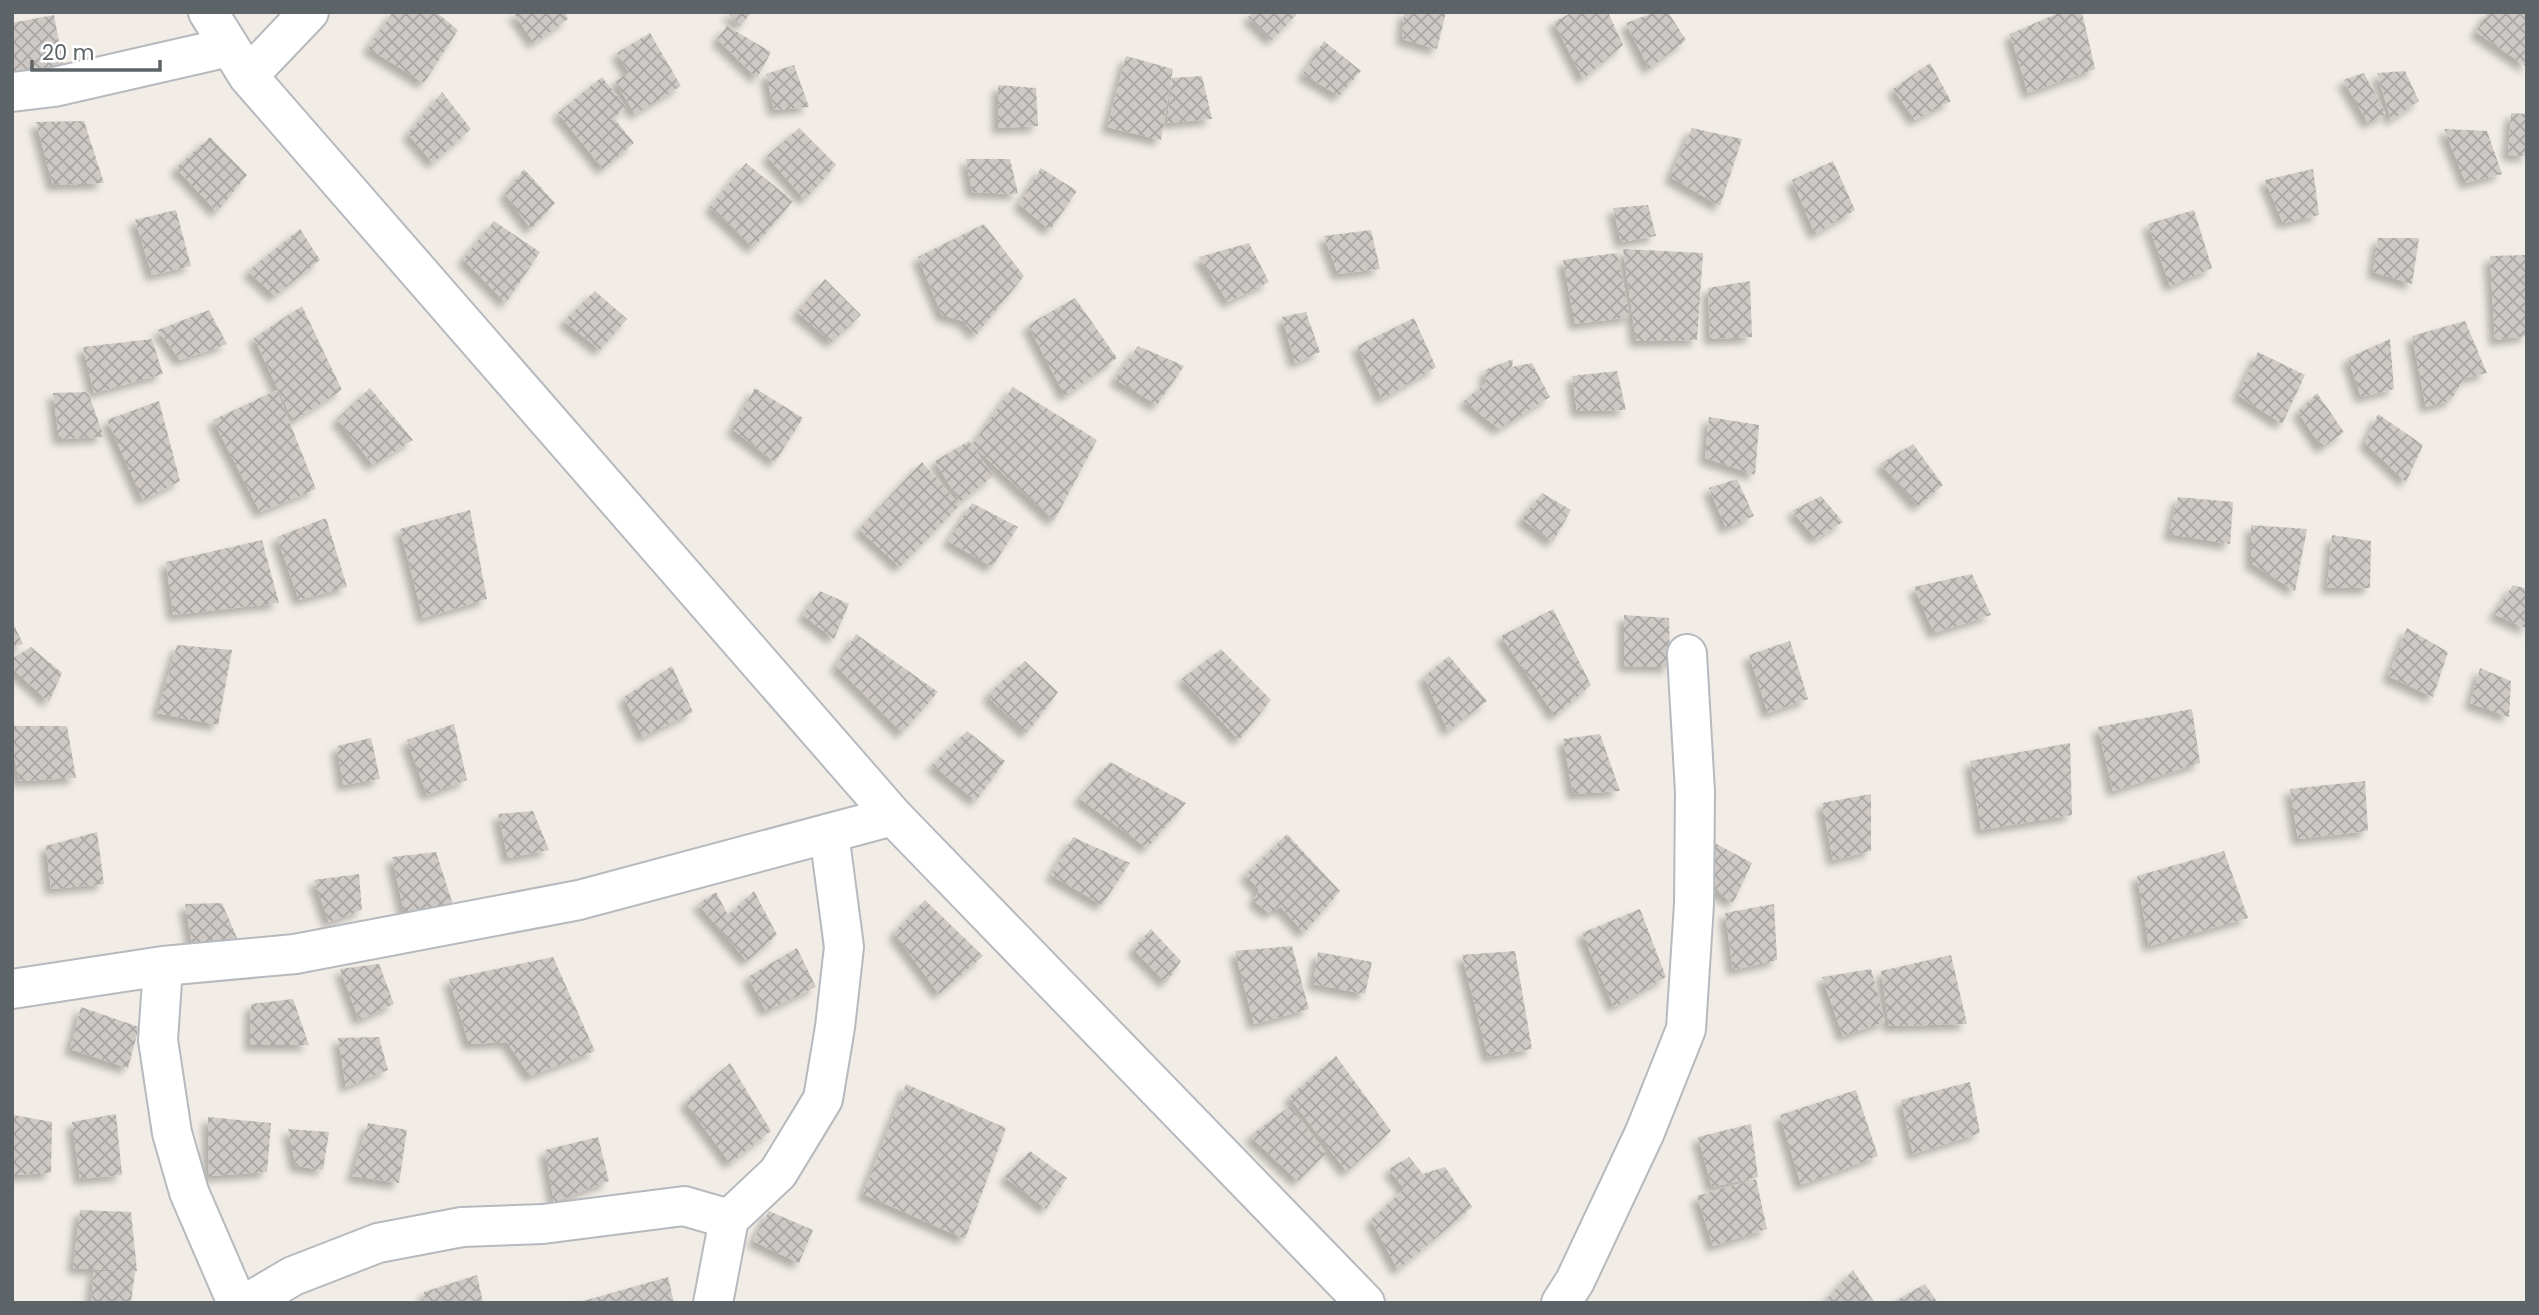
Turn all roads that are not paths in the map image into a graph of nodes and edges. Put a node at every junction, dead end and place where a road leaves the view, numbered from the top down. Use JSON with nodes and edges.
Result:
{"nodes":[{"id":1,"x":208,"y":12,"type":"edge"},
{"id":2,"x":309,"y":12,"type":"edge"},
{"id":3,"x":239,"y":61,"type":"junction"},
{"id":4,"x":12,"y":92,"type":"edge"},
{"id":5,"x":1687,"y":654,"type":"dead end"},
{"id":6,"x":893,"y":816,"type":"junction"},
{"id":7,"x":829,"y":833,"type":"junction"},
{"id":8,"x":163,"y":966,"type":"junction"},
{"id":9,"x":12,"y":989,"type":"edge"},
{"id":10,"x":729,"y":1219,"type":"junction"},
{"id":11,"x":237,"y":1303,"type":"edge"},
{"id":12,"x":247,"y":1303,"type":"edge"},
{"id":13,"x":713,"y":1303,"type":"edge"},
{"id":14,"x":1365,"y":1303,"type":"edge"},
{"id":15,"x":1561,"y":1303,"type":"edge"}],
"edges":[{"from":1,"to":3,"type":"street"},
{"from":2,"to":3,"type":"street"},
{"from":3,"to":4,"type":"street"},
{"from":3,"to":6,"type":"street"},
{"from":5,"to":15,"type":"street"},
{"from":6,"to":7,"type":"street"},
{"from":6,"to":14,"type":"street"},
{"from":7,"to":8,"type":"street"},
{"from":7,"to":10,"type":"street"},
{"from":8,"to":9,"type":"street"},
{"from":8,"to":11,"type":"street"},
{"from":10,"to":12,"type":"street"},
{"from":10,"to":13,"type":"street"}]}
